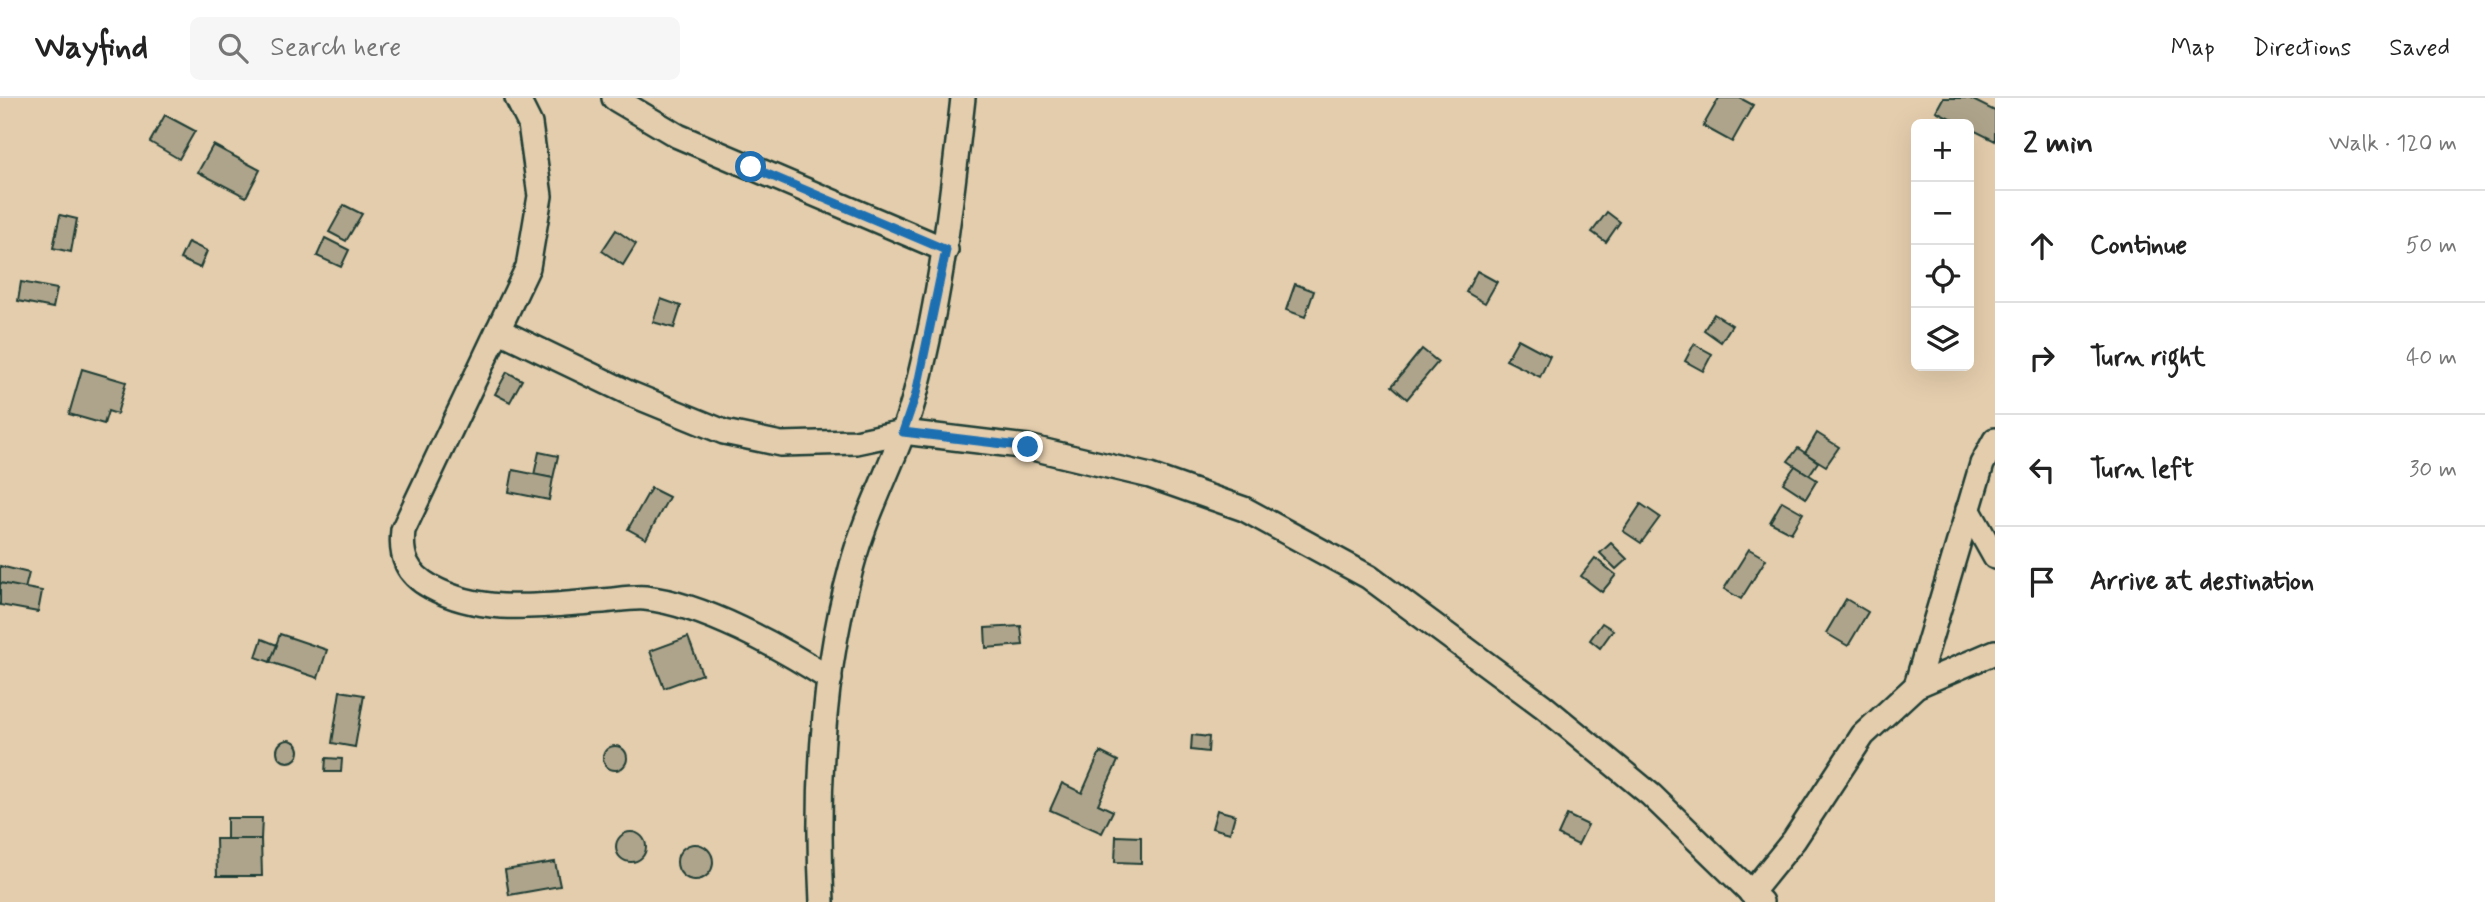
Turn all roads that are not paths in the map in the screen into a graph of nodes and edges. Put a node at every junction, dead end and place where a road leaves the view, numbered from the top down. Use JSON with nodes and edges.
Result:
{"nodes":[{"id":1,"x":517,"y":98,"type":"edge"},
{"id":2,"x":614,"y":98,"type":"edge"},
{"id":3,"x":963,"y":98,"type":"edge"},
{"id":4,"x":946,"y":250,"type":"junction"},
{"id":5,"x":498,"y":330,"type":"junction"},
{"id":6,"x":903,"y":432,"type":"junction"},
{"id":7,"x":1995,"y":440,"type":"edge"},
{"id":8,"x":1968,"y":509,"type":"junction"},
{"id":9,"x":1995,"y":557,"type":"edge"},
{"id":10,"x":1995,"y":652,"type":"edge"},
{"id":11,"x":830,"y":679,"type":"junction"},
{"id":12,"x":1916,"y":686,"type":"junction"},
{"id":13,"x":1756,"y":897,"type":"edge"},
{"id":14,"x":822,"y":902,"type":"edge"}],
"edges":[{"from":1,"to":5,"type":"street"},
{"from":2,"to":4,"type":"street"},
{"from":3,"to":4,"type":"street"},
{"from":4,"to":6,"type":"street"},
{"from":5,"to":6,"type":"street"},
{"from":5,"to":11,"type":"street"},
{"from":6,"to":11,"type":"street"},
{"from":6,"to":13,"type":"street"},
{"from":7,"to":8,"type":"street"},
{"from":8,"to":9,"type":"street"},
{"from":8,"to":12,"type":"street"},
{"from":10,"to":12,"type":"street"},
{"from":11,"to":14,"type":"street"},
{"from":12,"to":13,"type":"street"}]}
